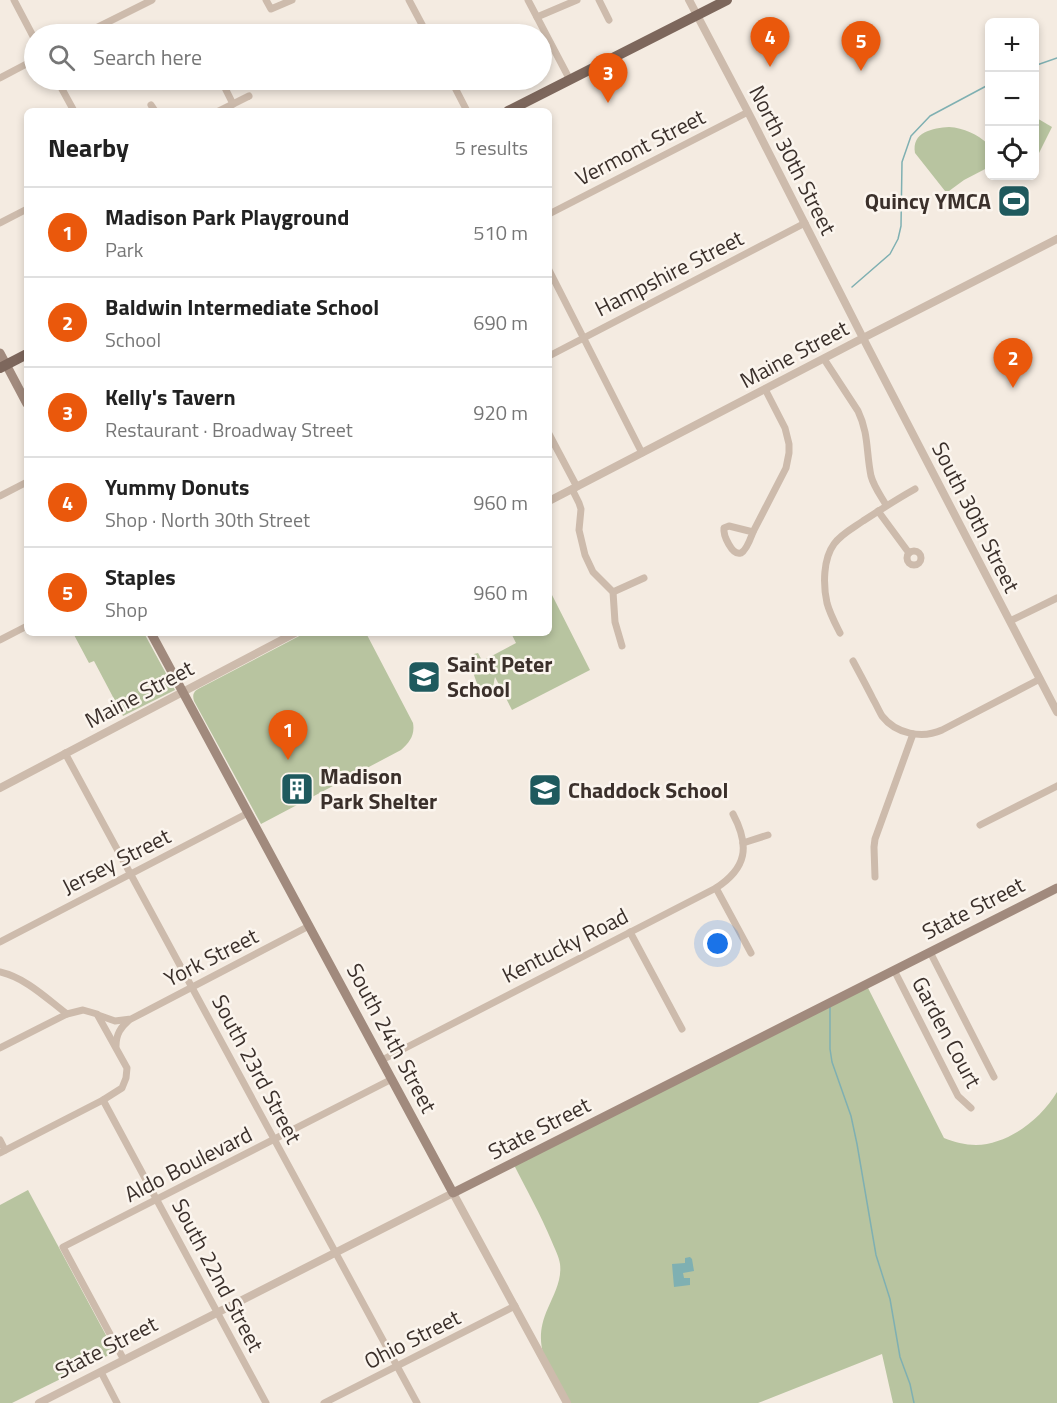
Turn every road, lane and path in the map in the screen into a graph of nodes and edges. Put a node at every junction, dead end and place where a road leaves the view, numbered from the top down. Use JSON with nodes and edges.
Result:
{"nodes":[{"id":1,"x":14,"y":0,"type":"edge"},
{"id":2,"x":152,"y":0,"type":"edge"},
{"id":3,"x":266,"y":0,"type":"edge"},
{"id":4,"x":292,"y":0,"type":"edge"},
{"id":5,"x":409,"y":0,"type":"edge"},
{"id":6,"x":528,"y":0,"type":"edge"},
{"id":7,"x":577,"y":0,"type":"edge"},
{"id":8,"x":600,"y":0,"type":"edge"},
{"id":9,"x":688,"y":0,"type":"edge"},
{"id":10,"x":727,"y":0,"type":"edge"},
{"id":11,"x":696,"y":16,"type":"junction"},
{"id":12,"x":537,"y":17,"type":"junction"},
{"id":13,"x":609,"y":20,"type":"dead end"},
{"id":14,"x":27,"y":24,"type":"edge"},
{"id":15,"x":104,"y":24,"type":"edge"},
{"id":16,"x":422,"y":24,"type":"edge"},
{"id":17,"x":541,"y":24,"type":"edge"},
{"id":18,"x":552,"y":46,"type":"edge"},
{"id":19,"x":24,"y":65,"type":"edge"},
{"id":20,"x":0,"y":78,"type":"edge"},
{"id":21,"x":570,"y":80,"type":"junction"},
{"id":22,"x":552,"y":89,"type":"edge"},
{"id":23,"x":62,"y":90,"type":"edge"},
{"id":24,"x":226,"y":90,"type":"edge"},
{"id":25,"x":456,"y":90,"type":"edge"},
{"id":26,"x":550,"y":90,"type":"edge"},
{"id":27,"x":249,"y":96,"type":"dead end"},
{"id":28,"x":233,"y":104,"type":"junction"},
{"id":29,"x":72,"y":108,"type":"edge"},
{"id":30,"x":225,"y":108,"type":"edge"},
{"id":31,"x":465,"y":108,"type":"edge"},
{"id":32,"x":514,"y":108,"type":"edge"},
{"id":33,"x":748,"y":112,"type":"junction"},
{"id":34,"x":24,"y":211,"type":"edge"},
{"id":35,"x":552,"y":212,"type":"edge"},
{"id":36,"x":0,"y":223,"type":"edge"},
{"id":37,"x":805,"y":223,"type":"junction"},
{"id":38,"x":1057,"y":239,"type":"edge"},
{"id":39,"x":552,"y":276,"type":"edge"},
{"id":40,"x":583,"y":338,"type":"junction"},
{"id":41,"x":863,"y":338,"type":"junction"},
{"id":42,"x":0,"y":353,"type":"edge"},
{"id":43,"x":552,"y":354,"type":"edge"},
{"id":44,"x":24,"y":356,"type":"edge"},
{"id":45,"x":824,"y":359,"type":"junction"},
{"id":46,"x":3,"y":366,"type":"edge"},
{"id":47,"x":765,"y":389,"type":"junction"},
{"id":48,"x":24,"y":399,"type":"edge"},
{"id":49,"x":552,"y":440,"type":"edge"},
{"id":50,"x":642,"y":453,"type":"junction"},
{"id":51,"x":24,"y":484,"type":"edge"},
{"id":52,"x":574,"y":488,"type":"junction"},
{"id":53,"x":915,"y":489,"type":"dead end"},
{"id":54,"x":0,"y":496,"type":"edge"},
{"id":55,"x":552,"y":499,"type":"edge"},
{"id":56,"x":886,"y":505,"type":"junction"},
{"id":57,"x":878,"y":511,"type":"junction"},
{"id":58,"x":753,"y":532,"type":"junction"},
{"id":59,"x":909,"y":553,"type":"dead end"},
{"id":60,"x":644,"y":578,"type":"dead end"},
{"id":61,"x":613,"y":592,"type":"junction"},
{"id":62,"x":1057,"y":597,"type":"edge"},
{"id":63,"x":1010,"y":621,"type":"junction"},
{"id":64,"x":24,"y":628,"type":"edge"},
{"id":65,"x":840,"y":633,"type":"dead end"},
{"id":66,"x":153,"y":636,"type":"edge"},
{"id":67,"x":290,"y":636,"type":"edge"},
{"id":68,"x":0,"y":640,"type":"edge"},
{"id":69,"x":622,"y":646,"type":"dead end"},
{"id":70,"x":853,"y":661,"type":"dead end"},
{"id":71,"x":1040,"y":680,"type":"junction"},
{"id":72,"x":183,"y":691,"type":"junction"},
{"id":73,"x":1054,"y":698,"type":"edge"},
{"id":74,"x":1057,"y":712,"type":"edge"},
{"id":75,"x":913,"y":734,"type":"junction"},
{"id":76,"x":65,"y":753,"type":"junction"},
{"id":77,"x":1057,"y":786,"type":"edge"},
{"id":78,"x":0,"y":788,"type":"edge"},
{"id":79,"x":248,"y":813,"type":"junction"},
{"id":80,"x":733,"y":814,"type":"dead end"},
{"id":81,"x":980,"y":825,"type":"dead end"},
{"id":82,"x":768,"y":835,"type":"dead end"},
{"id":83,"x":743,"y":843,"type":"junction"},
{"id":84,"x":130,"y":874,"type":"junction"},
{"id":85,"x":875,"y":877,"type":"dead end"},
{"id":86,"x":716,"y":888,"type":"junction"},
{"id":87,"x":1057,"y":888,"type":"edge"},
{"id":88,"x":309,"y":926,"type":"junction"},
{"id":89,"x":630,"y":932,"type":"junction"},
{"id":90,"x":0,"y":942,"type":"edge"},
{"id":91,"x":930,"y":952,"type":"junction"},
{"id":92,"x":751,"y":953,"type":"dead end"},
{"id":93,"x":894,"y":970,"type":"junction"},
{"id":94,"x":0,"y":972,"type":"edge"},
{"id":95,"x":192,"y":987,"type":"junction"},
{"id":96,"x":67,"y":1014,"type":"junction"},
{"id":97,"x":97,"y":1014,"type":"junction"},
{"id":98,"x":130,"y":1019,"type":"junction"},
{"id":99,"x":682,"y":1029,"type":"dead end"},
{"id":100,"x":0,"y":1048,"type":"edge"},
{"id":101,"x":117,"y":1048,"type":"junction"},
{"id":102,"x":382,"y":1060,"type":"junction"},
{"id":103,"x":994,"y":1077,"type":"dead end"},
{"id":104,"x":392,"y":1079,"type":"junction"},
{"id":105,"x":103,"y":1100,"type":"junction"},
{"id":106,"x":971,"y":1108,"type":"dead end"},
{"id":107,"x":275,"y":1139,"type":"junction"},
{"id":108,"x":0,"y":1140,"type":"edge"},
{"id":109,"x":3,"y":1152,"type":"edge"},
{"id":110,"x":453,"y":1193,"type":"junction"},
{"id":111,"x":157,"y":1200,"type":"junction"},
{"id":112,"x":335,"y":1253,"type":"junction"},
{"id":113,"x":515,"y":1306,"type":"junction"},
{"id":114,"x":218,"y":1312,"type":"junction"},
{"id":115,"x":124,"y":1360,"type":"junction"},
{"id":116,"x":397,"y":1366,"type":"junction"},
{"id":117,"x":100,"y":1372,"type":"junction"},
{"id":118,"x":39,"y":1403,"type":"edge"},
{"id":119,"x":117,"y":1403,"type":"edge"},
{"id":120,"x":266,"y":1403,"type":"edge"},
{"id":121,"x":324,"y":1403,"type":"edge"},
{"id":122,"x":417,"y":1403,"type":"edge"},
{"id":123,"x":567,"y":1403,"type":"edge"}],
"edges":[{"from":1,"to":14,"type":"street"},
{"from":2,"to":15,"type":"street"},
{"from":3,"to":4,"type":"street"},
{"from":5,"to":16,"type":"street"},
{"from":6,"to":12,"type":"street"},
{"from":7,"to":12,"type":"street"},
{"from":8,"to":13,"type":"street"},
{"from":9,"to":11,"type":"street","name":"North 30th Street"},
{"from":10,"to":11,"type":"main road"},
{"from":11,"to":21,"type":"main road"},
{"from":11,"to":33,"type":"street","name":"North 30th Street"},
{"from":12,"to":17,"type":"street"},
{"from":18,"to":21,"type":"street"},
{"from":19,"to":20,"type":"street"},
{"from":21,"to":22,"type":"main road"},
{"from":23,"to":29,"type":"street"},
{"from":24,"to":28,"type":"street"},
{"from":25,"to":31,"type":"street"},
{"from":26,"to":32,"type":"main road"},
{"from":27,"to":28,"type":"street"},
{"from":28,"to":30,"type":"street"},
{"from":33,"to":35,"type":"street","name":"Vermont Street"},
{"from":33,"to":37,"type":"street","name":"North 30th Street"},
{"from":34,"to":36,"type":"street"},
{"from":37,"to":40,"type":"street","name":"Hampshire Street"},
{"from":37,"to":41,"type":"street","name":"North 30th Street"},
{"from":38,"to":41,"type":"street","name":"Maine Street"},
{"from":39,"to":40,"type":"street"},
{"from":40,"to":43,"type":"street","name":"Hampshire Street"},
{"from":40,"to":50,"type":"street"},
{"from":41,"to":45,"type":"street","name":"Maine Street"},
{"from":41,"to":63,"type":"street","name":"South 30th Street"},
{"from":42,"to":46,"type":"main road"},
{"from":44,"to":46,"type":"main road"},
{"from":45,"to":47,"type":"street","name":"Maine Street"},
{"from":45,"to":56,"type":"street"},
{"from":46,"to":48,"type":"main road"},
{"from":47,"to":50,"type":"street","name":"Maine Street"},
{"from":47,"to":58,"type":"street"},
{"from":49,"to":52,"type":"street"},
{"from":50,"to":52,"type":"street","name":"Maine Street"},
{"from":51,"to":54,"type":"street"},
{"from":52,"to":55,"type":"street","name":"Maine Street"},
{"from":52,"to":61,"type":"street"},
{"from":53,"to":56,"type":"street"},
{"from":56,"to":57,"type":"street"},
{"from":57,"to":59,"type":"street"},
{"from":57,"to":65,"type":"street"},
{"from":58,"to":58,"type":"street"},
{"from":60,"to":61,"type":"street"},
{"from":61,"to":69,"type":"street"},
{"from":62,"to":63,"type":"street"},
{"from":63,"to":71,"type":"street","name":"South 30th Street"},
{"from":64,"to":68,"type":"street"},
{"from":66,"to":72,"type":"main road","name":"South 24th Street"},
{"from":67,"to":72,"type":"street","name":"Maine Street"},
{"from":70,"to":75,"type":"street"},
{"from":71,"to":73,"type":"street","name":"South 30th Street"},
{"from":71,"to":75,"type":"street"},
{"from":72,"to":76,"type":"street","name":"Maine Street"},
{"from":72,"to":79,"type":"main road","name":"South 24th Street"},
{"from":73,"to":74,"type":"street","name":"South 30th Street"},
{"from":75,"to":85,"type":"street"},
{"from":76,"to":78,"type":"street","name":"Maine Street"},
{"from":76,"to":84,"type":"street","name":"South 23rd Street"},
{"from":77,"to":81,"type":"street"},
{"from":79,"to":84,"type":"street","name":"Jersey Street"},
{"from":79,"to":88,"type":"main road","name":"South 24th Street"},
{"from":80,"to":83,"type":"street"},
{"from":82,"to":83,"type":"street"},
{"from":83,"to":86,"type":"street","name":"Kentucky Road"},
{"from":84,"to":90,"type":"street","name":"Jersey Street"},
{"from":84,"to":95,"type":"street","name":"South 23rd Street"},
{"from":86,"to":89,"type":"street","name":"Kentucky Road"},
{"from":86,"to":92,"type":"street"},
{"from":87,"to":91,"type":"main road","name":"State Street"},
{"from":88,"to":95,"type":"street","name":"York Street"},
{"from":88,"to":102,"type":"main road","name":"South 24th Street"},
{"from":89,"to":99,"type":"street"},
{"from":89,"to":102,"type":"street","name":"Kentucky Road"},
{"from":91,"to":93,"type":"main road","name":"State Street"},
{"from":91,"to":103,"type":"street"},
{"from":93,"to":106,"type":"street","name":"Garden Court"},
{"from":93,"to":110,"type":"main road","name":"State Street"},
{"from":94,"to":96,"type":"street"},
{"from":95,"to":98,"type":"street","name":"York Street"},
{"from":95,"to":107,"type":"street","name":"South 23rd Street"},
{"from":96,"to":97,"type":"street"},
{"from":96,"to":100,"type":"street"},
{"from":97,"to":98,"type":"street"},
{"from":97,"to":101,"type":"street"},
{"from":98,"to":101,"type":"street"},
{"from":101,"to":105,"type":"street"},
{"from":102,"to":104,"type":"main road","name":"South 24th Street"},
{"from":104,"to":107,"type":"street","name":"Aldo Boulevard"},
{"from":104,"to":110,"type":"main road","name":"South 24th Street"},
{"from":105,"to":109,"type":"street"},
{"from":105,"to":111,"type":"street","name":"South 22nd Street"},
{"from":107,"to":111,"type":"street","name":"Aldo Boulevard"},
{"from":107,"to":112,"type":"street","name":"South 23rd Street"},
{"from":108,"to":109,"type":"street"},
{"from":110,"to":112,"type":"street","name":"State Street"},
{"from":110,"to":113,"type":"street","name":"South 24th Street"},
{"from":111,"to":114,"type":"street","name":"South 22nd Street"},
{"from":111,"to":115,"type":"street","name":"Aldo Boulevard"},
{"from":112,"to":114,"type":"street","name":"State Street"},
{"from":112,"to":116,"type":"street","name":"South 23rd Street"},
{"from":113,"to":116,"type":"street","name":"Ohio Street"},
{"from":113,"to":123,"type":"street","name":"South 24th Street"},
{"from":114,"to":115,"type":"street","name":"State Street"},
{"from":114,"to":120,"type":"street","name":"South 22nd Street"},
{"from":115,"to":117,"type":"street","name":"State Street"},
{"from":116,"to":121,"type":"street","name":"Ohio Street"},
{"from":116,"to":122,"type":"street","name":"South 23rd Street"},
{"from":117,"to":118,"type":"street","name":"State Street"},
{"from":117,"to":119,"type":"street"}]}
